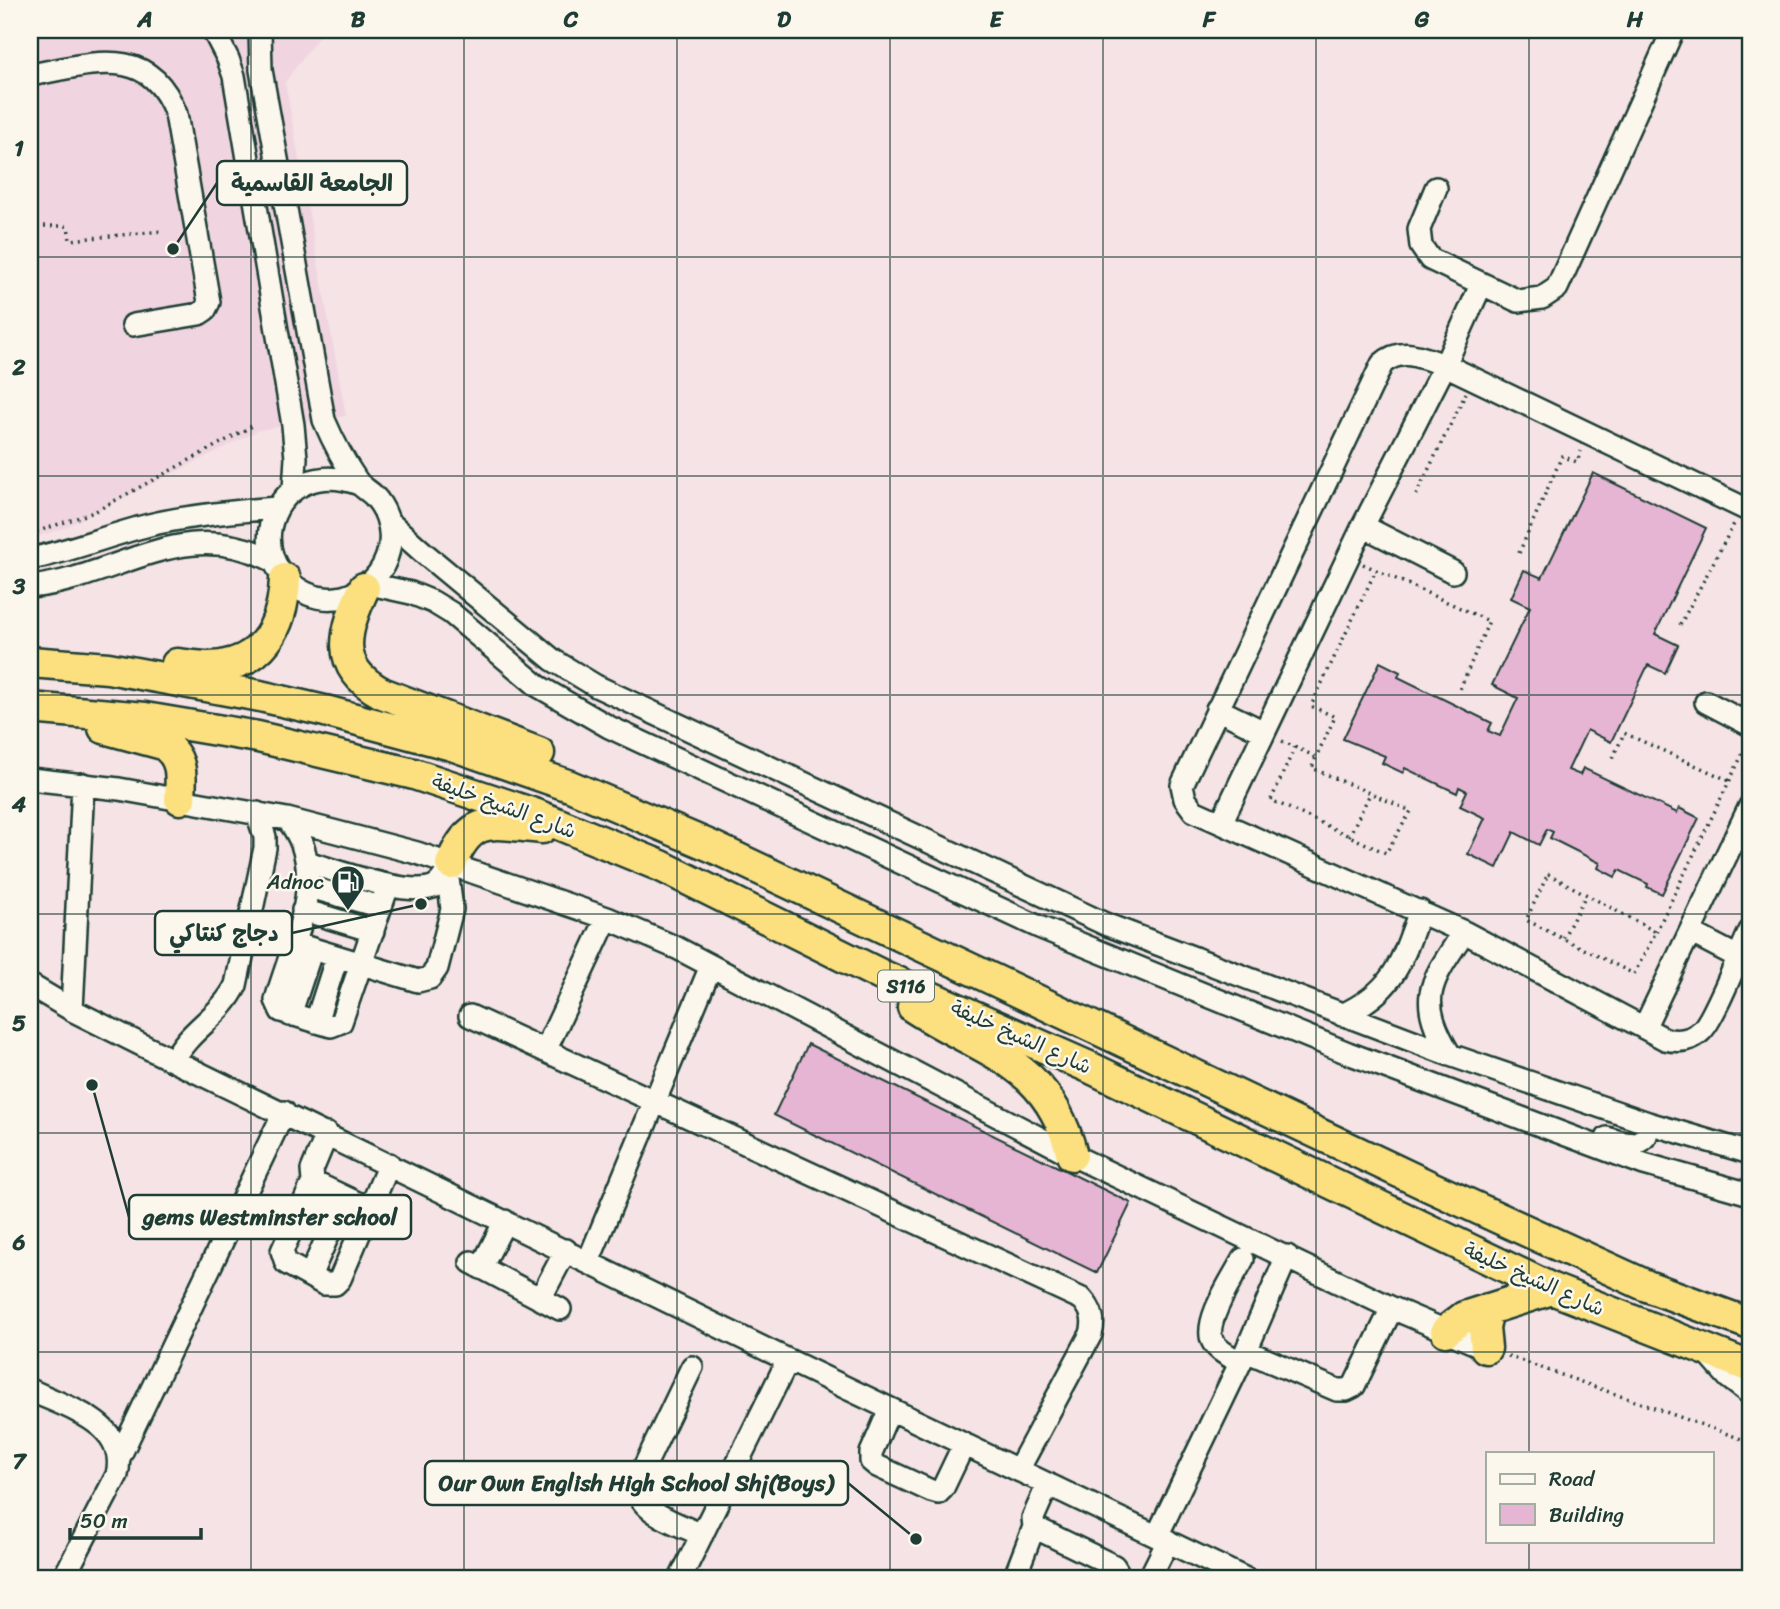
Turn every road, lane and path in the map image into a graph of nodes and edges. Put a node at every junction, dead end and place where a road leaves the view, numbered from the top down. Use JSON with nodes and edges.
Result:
{"nodes":[{"id":1,"x":213,"y":30,"type":"edge"},
{"id":2,"x":260,"y":30,"type":"edge"},
{"id":3,"x":1673,"y":30,"type":"edge"},
{"id":4,"x":30,"y":75,"type":"edge"},
{"id":5,"x":1436,"y":188,"type":"dead end"},
{"id":6,"x":30,"y":226,"type":"edge"},
{"id":7,"x":162,"y":231,"type":"dead end"},
{"id":8,"x":1481,"y":285,"type":"junction"},
{"id":9,"x":133,"y":325,"type":"dead end"},
{"id":10,"x":1445,"y":365,"type":"junction"},
{"id":11,"x":1474,"y":378,"type":"junction"},
{"id":12,"x":256,"y":424,"type":"dead end"},
{"id":13,"x":1588,"y":433,"type":"junction"},
{"id":14,"x":359,"y":484,"type":"junction"},
{"id":15,"x":294,"y":489,"type":"junction"},
{"id":16,"x":1416,"y":495,"type":"dead end"},
{"id":17,"x":277,"y":508,"type":"junction"},
{"id":18,"x":1746,"y":509,"type":"edge"},
{"id":19,"x":388,"y":521,"type":"junction"},
{"id":20,"x":1363,"y":526,"type":"junction"},
{"id":21,"x":30,"y":534,"type":"edge"},
{"id":22,"x":1519,"y":553,"type":"dead end"},
{"id":23,"x":1348,"y":558,"type":"junction"},
{"id":24,"x":30,"y":559,"type":"edge"},
{"id":25,"x":280,"y":570,"type":"junction"},
{"id":26,"x":1376,"y":570,"type":"junction"},
{"id":27,"x":1453,"y":572,"type":"dead end"},
{"id":28,"x":367,"y":586,"type":"junction"},
{"id":29,"x":30,"y":587,"type":"edge"},
{"id":30,"x":1680,"y":625,"type":"dead end"},
{"id":31,"x":30,"y":662,"type":"edge"},
{"id":32,"x":107,"y":668,"type":"junction"},
{"id":33,"x":1460,"y":689,"type":"dead end"},
{"id":34,"x":1706,"y":702,"type":"dead end"},
{"id":35,"x":30,"y":708,"type":"edge"},
{"id":36,"x":1217,"y":709,"type":"junction"},
{"id":37,"x":79,"y":714,"type":"junction"},
{"id":38,"x":1750,"y":725,"type":"edge"},
{"id":39,"x":1264,"y":732,"type":"junction"},
{"id":40,"x":1295,"y":747,"type":"junction"},
{"id":41,"x":1750,"y":753,"type":"edge"},
{"id":42,"x":1317,"y":757,"type":"junction"},
{"id":43,"x":1612,"y":758,"type":"dead end"},
{"id":44,"x":30,"y":779,"type":"edge"},
{"id":45,"x":1730,"y":782,"type":"junction"},
{"id":46,"x":83,"y":785,"type":"junction"},
{"id":47,"x":1370,"y":794,"type":"junction"},
{"id":48,"x":180,"y":799,"type":"junction"},
{"id":49,"x":608,"y":801,"type":"junction"},
{"id":50,"x":1750,"y":806,"type":"edge"},
{"id":51,"x":257,"y":813,"type":"junction"},
{"id":52,"x":287,"y":819,"type":"junction"},
{"id":53,"x":1221,"y":823,"type":"junction"},
{"id":54,"x":574,"y":830,"type":"junction"},
{"id":55,"x":1349,"y":836,"type":"junction"},
{"id":56,"x":307,"y":862,"type":"junction"},
{"id":57,"x":449,"y":867,"type":"junction"},
{"id":58,"x":388,"y":886,"type":"junction"},
{"id":59,"x":309,"y":887,"type":"junction"},
{"id":60,"x":1586,"y":895,"type":"junction"},
{"id":61,"x":381,"y":907,"type":"junction"},
{"id":62,"x":303,"y":910,"type":"junction"},
{"id":63,"x":1420,"y":911,"type":"junction"},
{"id":64,"x":607,"y":918,"type":"junction"},
{"id":65,"x":1105,"y":924,"type":"junction"},
{"id":66,"x":1040,"y":927,"type":"junction"},
{"id":67,"x":373,"y":930,"type":"junction"},
{"id":68,"x":1750,"y":931,"type":"edge"},
{"id":69,"x":1464,"y":932,"type":"junction"},
{"id":70,"x":1656,"y":932,"type":"junction"},
{"id":71,"x":1690,"y":932,"type":"junction"},
{"id":72,"x":1563,"y":938,"type":"junction"},
{"id":73,"x":302,"y":946,"type":"junction"},
{"id":74,"x":337,"y":957,"type":"junction"},
{"id":75,"x":1738,"y":957,"type":"junction"},
{"id":76,"x":361,"y":964,"type":"junction"},
{"id":77,"x":711,"y":966,"type":"junction"},
{"id":78,"x":881,"y":975,"type":"junction"},
{"id":79,"x":30,"y":985,"type":"edge"},
{"id":80,"x":72,"y":1010,"type":"junction"},
{"id":81,"x":1342,"y":1015,"type":"junction"},
{"id":82,"x":470,"y":1016,"type":"dead end"},
{"id":83,"x":316,"y":1022,"type":"junction"},
{"id":84,"x":1644,"y":1028,"type":"junction"},
{"id":85,"x":545,"y":1051,"type":"junction"},
{"id":86,"x":1450,"y":1055,"type":"junction"},
{"id":87,"x":174,"y":1060,"type":"junction"},
{"id":88,"x":654,"y":1102,"type":"junction"},
{"id":89,"x":284,"y":1112,"type":"junction"},
{"id":90,"x":1648,"y":1124,"type":"junction"},
{"id":91,"x":1540,"y":1125,"type":"junction"},
{"id":92,"x":327,"y":1133,"type":"junction"},
{"id":93,"x":1750,"y":1153,"type":"edge"},
{"id":94,"x":1072,"y":1155,"type":"junction"},
{"id":95,"x":389,"y":1164,"type":"junction"},
{"id":96,"x":313,"y":1182,"type":"junction"},
{"id":97,"x":1750,"y":1194,"type":"edge"},
{"id":98,"x":370,"y":1209,"type":"junction"},
{"id":99,"x":334,"y":1213,"type":"dead end"},
{"id":100,"x":505,"y":1221,"type":"junction"},
{"id":101,"x":565,"y":1250,"type":"junction"},
{"id":102,"x":1287,"y":1256,"type":"junction"},
{"id":103,"x":1243,"y":1259,"type":"dead end"},
{"id":104,"x":588,"y":1262,"type":"junction"},
{"id":105,"x":306,"y":1274,"type":"junction"},
{"id":106,"x":1552,"y":1289,"type":"junction"},
{"id":107,"x":540,"y":1298,"type":"junction"},
{"id":108,"x":1391,"y":1308,"type":"junction"},
{"id":109,"x":560,"y":1309,"type":"dead end"},
{"id":110,"x":1488,"y":1309,"type":"junction"},
{"id":111,"x":1750,"y":1324,"type":"edge"},
{"id":112,"x":1446,"y":1331,"type":"junction"},
{"id":113,"x":1486,"y":1348,"type":"junction"},
{"id":114,"x":1706,"y":1352,"type":"junction"},
{"id":115,"x":1243,"y":1356,"type":"junction"},
{"id":116,"x":788,"y":1360,"type":"junction"},
{"id":117,"x":692,"y":1367,"type":"dead end"},
{"id":118,"x":1750,"y":1367,"type":"edge"},
{"id":119,"x":30,"y":1390,"type":"edge"},
{"id":120,"x":1750,"y":1394,"type":"edge"},
{"id":121,"x":890,"y":1409,"type":"junction"},
{"id":122,"x":1750,"y":1442,"type":"edge"},
{"id":123,"x":964,"y":1444,"type":"junction"},
{"id":124,"x":119,"y":1458,"type":"junction"},
{"id":125,"x":1018,"y":1470,"type":"junction"},
{"id":126,"x":1048,"y":1484,"type":"junction"},
{"id":127,"x":1034,"y":1527,"type":"junction"},
{"id":128,"x":702,"y":1535,"type":"junction"},
{"id":129,"x":1162,"y":1539,"type":"junction"},
{"id":130,"x":1215,"y":1573,"type":"edge"},
{"id":131,"x":63,"y":1579,"type":"edge"},
{"id":132,"x":680,"y":1579,"type":"edge"},
{"id":133,"x":1014,"y":1579,"type":"edge"},
{"id":134,"x":1115,"y":1579,"type":"edge"},
{"id":135,"x":1149,"y":1579,"type":"edge"},
{"id":136,"x":1246,"y":1579,"type":"edge"}],
"edges":[{"from":1,"to":15,"type":"street"},
{"from":2,"to":14,"type":"street"},
{"from":3,"to":8,"type":"street"},
{"from":4,"to":9,"type":"street"},
{"from":5,"to":8,"type":"street"},
{"from":6,"to":7,"type":"path"},
{"from":8,"to":10,"type":"street"},
{"from":10,"to":11,"type":"street"},
{"from":10,"to":20,"type":"street"},
{"from":10,"to":36,"type":"street"},
{"from":11,"to":13,"type":"street"},
{"from":11,"to":16,"type":"path"},
{"from":12,"to":21,"type":"path"},
{"from":13,"to":18,"type":"street"},
{"from":13,"to":22,"type":"path"},
{"from":14,"to":15,"type":"street"},
{"from":14,"to":19,"type":"street"},
{"from":15,"to":17,"type":"street"},
{"from":17,"to":24,"type":"street"},
{"from":17,"to":25,"type":"street"},
{"from":18,"to":30,"type":"path"},
{"from":19,"to":28,"type":"street"},
{"from":19,"to":65,"type":"street"},
{"from":20,"to":23,"type":"street"},
{"from":20,"to":27,"type":"street"},
{"from":23,"to":26,"type":"path"},
{"from":23,"to":39,"type":"street"},
{"from":25,"to":28,"type":"street"},
{"from":25,"to":29,"type":"street"},
{"from":25,"to":32,"type":"highway"},
{"from":26,"to":33,"type":"path"},
{"from":26,"to":42,"type":"path"},
{"from":28,"to":49,"type":"highway"},
{"from":28,"to":66,"type":"street"},
{"from":31,"to":32,"type":"highway","name":"شارع الشيخ خليفة","number":"S116"},
{"from":32,"to":49,"type":"highway","name":"شارع الشيخ خليفة","number":"S116"},
{"from":34,"to":38,"type":"street"},
{"from":35,"to":37,"type":"highway","name":"شارع الشيخ خليفة","number":"S116"},
{"from":36,"to":39,"type":"street"},
{"from":36,"to":53,"type":"street"},
{"from":37,"to":48,"type":"highway"},
{"from":37,"to":54,"type":"highway","name":"شارع الشيخ خليفة","number":"S116"},
{"from":39,"to":40,"type":"path"},
{"from":39,"to":53,"type":"street"},
{"from":40,"to":42,"type":"path"},
{"from":40,"to":55,"type":"path"},
{"from":41,"to":45,"type":"path"},
{"from":42,"to":47,"type":"path"},
{"from":43,"to":45,"type":"path"},
{"from":44,"to":46,"type":"street"},
{"from":45,"to":70,"type":"path"},
{"from":46,"to":48,"type":"street"},
{"from":46,"to":80,"type":"street"},
{"from":47,"to":55,"type":"path"},
{"from":47,"to":55,"type":"path"},
{"from":48,"to":51,"type":"street"},
{"from":49,"to":111,"type":"highway","name":"شارع الشيخ خليفة","number":"S116"},
{"from":50,"to":71,"type":"street"},
{"from":51,"to":52,"type":"street"},
{"from":51,"to":87,"type":"street"},
{"from":52,"to":56,"type":"street"},
{"from":52,"to":57,"type":"street"},
{"from":53,"to":63,"type":"street"},
{"from":54,"to":57,"type":"highway"},
{"from":54,"to":78,"type":"highway","name":"شارع الشيخ خليفة","number":"S116"},
{"from":56,"to":58,"type":"street"},
{"from":56,"to":59,"type":"street"},
{"from":57,"to":58,"type":"street"},
{"from":57,"to":64,"type":"street"},
{"from":57,"to":76,"type":"street"},
{"from":58,"to":61,"type":"street"},
{"from":59,"to":61,"type":"street"},
{"from":59,"to":62,"type":"street"},
{"from":60,"to":70,"type":"path"},
{"from":60,"to":72,"type":"path"},
{"from":60,"to":72,"type":"path"},
{"from":61,"to":67,"type":"street"},
{"from":62,"to":67,"type":"street"},
{"from":62,"to":73,"type":"street"},
{"from":63,"to":69,"type":"street"},
{"from":63,"to":81,"type":"street"},
{"from":64,"to":77,"type":"street"},
{"from":64,"to":85,"type":"street"},
{"from":65,"to":66,"type":"street"},
{"from":65,"to":81,"type":"street"},
{"from":66,"to":91,"type":"street"},
{"from":67,"to":76,"type":"street"},
{"from":68,"to":75,"type":"street"},
{"from":69,"to":84,"type":"street"},
{"from":69,"to":86,"type":"street"},
{"from":70,"to":72,"type":"path"},
{"from":71,"to":75,"type":"street"},
{"from":71,"to":84,"type":"street"},
{"from":73,"to":74,"type":"street"},
{"from":73,"to":83,"type":"street"},
{"from":74,"to":76,"type":"street"},
{"from":74,"to":83,"type":"street"},
{"from":75,"to":84,"type":"street"},
{"from":76,"to":83,"type":"street"},
{"from":77,"to":88,"type":"street"},
{"from":77,"to":94,"type":"street"},
{"from":78,"to":94,"type":"highway"},
{"from":78,"to":106,"type":"highway","name":"شارع الشيخ خليفة","number":"S116"},
{"from":79,"to":80,"type":"street"},
{"from":80,"to":87,"type":"street"},
{"from":81,"to":86,"type":"street"},
{"from":82,"to":85,"type":"street"},
{"from":85,"to":88,"type":"street"},
{"from":86,"to":90,"type":"street"},
{"from":87,"to":89,"type":"street"},
{"from":88,"to":104,"type":"street"},
{"from":88,"to":125,"type":"street"},
{"from":89,"to":92,"type":"street"},
{"from":89,"to":124,"type":"street"},
{"from":90,"to":91,"type":"street"},
{"from":90,"to":93,"type":"street"},
{"from":91,"to":97,"type":"street"},
{"from":92,"to":95,"type":"street"},
{"from":92,"to":96,"type":"street"},
{"from":94,"to":102,"type":"street"},
{"from":95,"to":98,"type":"street"},
{"from":95,"to":100,"type":"street"},
{"from":96,"to":98,"type":"street"},
{"from":96,"to":105,"type":"street"},
{"from":98,"to":105,"type":"street"},
{"from":99,"to":105,"type":"street"},
{"from":100,"to":101,"type":"street"},
{"from":100,"to":107,"type":"street"},
{"from":101,"to":104,"type":"street"},
{"from":101,"to":107,"type":"street"},
{"from":102,"to":108,"type":"street"},
{"from":102,"to":115,"type":"street"},
{"from":103,"to":115,"type":"street"},
{"from":104,"to":116,"type":"street"},
{"from":106,"to":110,"type":"highway"},
{"from":106,"to":114,"type":"highway","name":"شارع الشيخ خليفة","number":"S116"},
{"from":107,"to":109,"type":"street"},
{"from":108,"to":112,"type":"street"},
{"from":108,"to":115,"type":"street"},
{"from":110,"to":112,"type":"highway"},
{"from":110,"to":113,"type":"highway"},
{"from":112,"to":113,"type":"street"},
{"from":113,"to":122,"type":"path"},
{"from":114,"to":118,"type":"highway","name":"شارع الشيخ خليفة","number":"S116"},
{"from":114,"to":120,"type":"street"},
{"from":115,"to":129,"type":"street"},
{"from":116,"to":121,"type":"street"},
{"from":116,"to":128,"type":"street"},
{"from":117,"to":128,"type":"street"},
{"from":119,"to":124,"type":"street"},
{"from":121,"to":123,"type":"street"},
{"from":121,"to":123,"type":"street"},
{"from":123,"to":125,"type":"street"},
{"from":124,"to":131,"type":"street"},
{"from":125,"to":126,"type":"street"},
{"from":126,"to":127,"type":"street"},
{"from":126,"to":129,"type":"street"},
{"from":127,"to":133,"type":"street"},
{"from":127,"to":134,"type":"street"},
{"from":128,"to":132,"type":"street"},
{"from":129,"to":130,"type":"street"},
{"from":129,"to":135,"type":"street"},
{"from":130,"to":136,"type":"street"}]}
